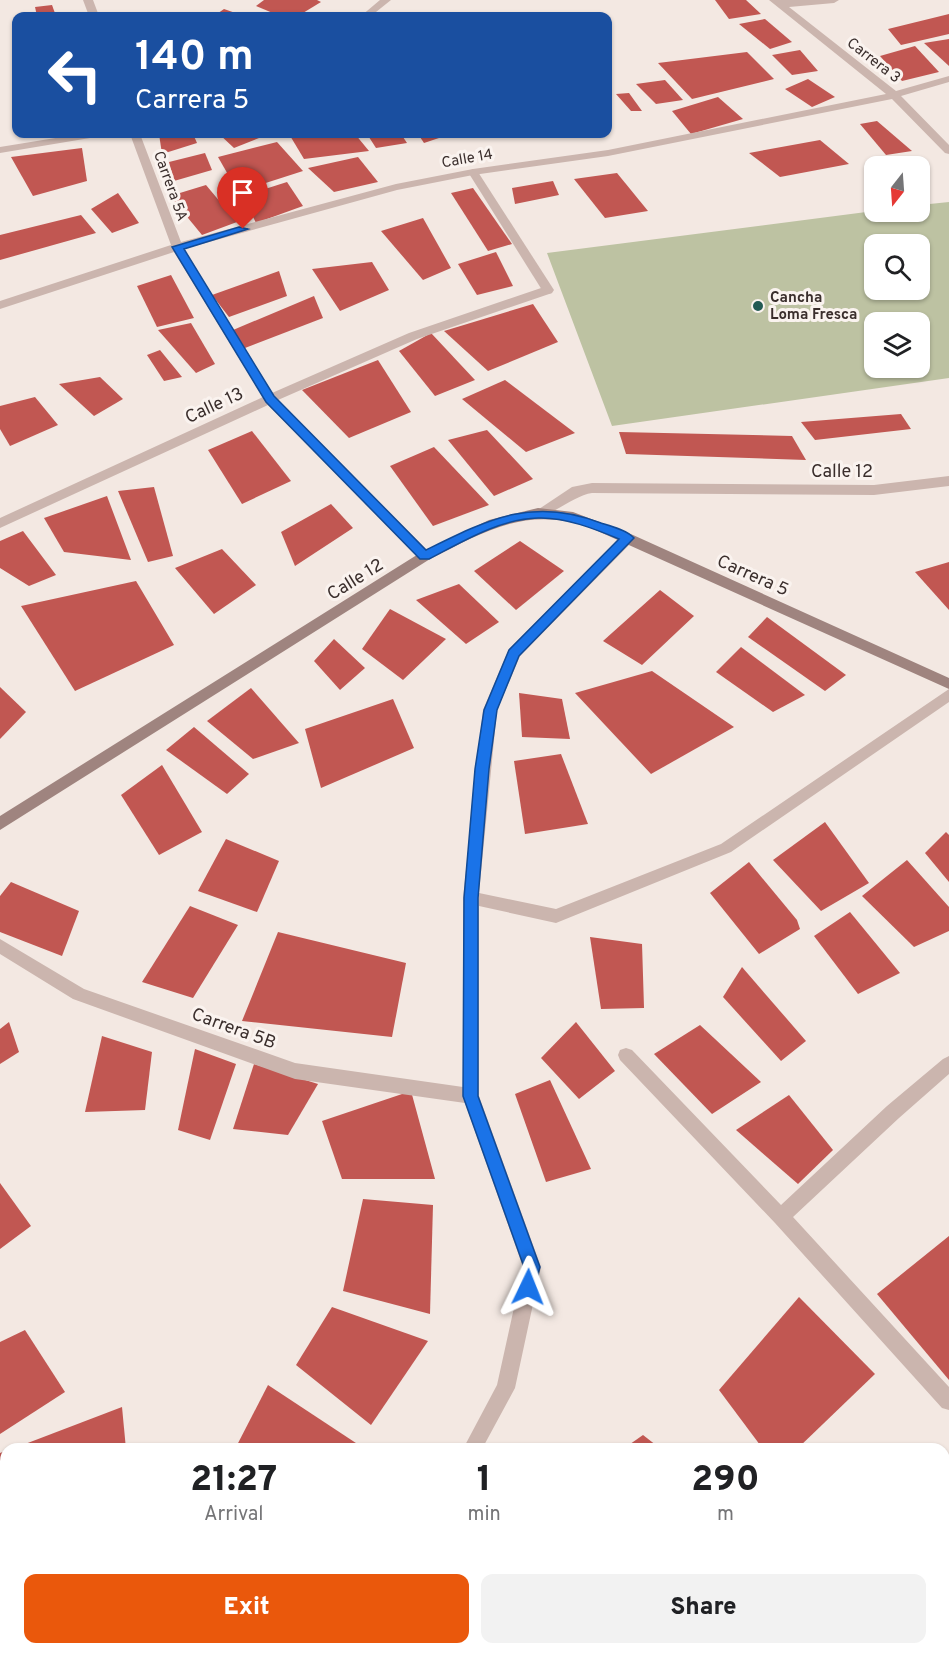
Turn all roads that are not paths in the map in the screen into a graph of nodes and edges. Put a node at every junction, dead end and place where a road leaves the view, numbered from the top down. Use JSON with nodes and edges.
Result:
{"nodes":[{"id":1,"x":386,"y":0,"type":"edge"},
{"id":2,"x":834,"y":0,"type":"edge"},
{"id":3,"x":777,"y":3,"type":"edge"},
{"id":4,"x":371,"y":12,"type":"edge"},
{"id":5,"x":949,"y":79,"type":"edge"},
{"id":6,"x":894,"y":95,"type":"junction"},
{"id":7,"x":72,"y":138,"type":"edge"},
{"id":8,"x":136,"y":138,"type":"edge"},
{"id":9,"x":0,"y":150,"type":"edge"},
{"id":10,"x":949,"y":151,"type":"edge"},
{"id":11,"x":473,"y":172,"type":"junction"},
{"id":12,"x":177,"y":247,"type":"junction"},
{"id":13,"x":0,"y":305,"type":"edge"},
{"id":14,"x":270,"y":399,"type":"junction"},
{"id":15,"x":949,"y":481,"type":"edge"},
{"id":16,"x":539,"y":513,"type":"junction"},
{"id":17,"x":0,"y":523,"type":"edge"},
{"id":18,"x":628,"y":538,"type":"junction"},
{"id":19,"x":424,"y":556,"type":"junction"},
{"id":20,"x":949,"y":684,"type":"edge"},
{"id":21,"x":949,"y":695,"type":"edge"},
{"id":22,"x":0,"y":824,"type":"edge"},
{"id":23,"x":471,"y":898,"type":"junction"},
{"id":24,"x":0,"y":946,"type":"edge"},
{"id":25,"x":626,"y":1054,"type":"dead end"},
{"id":26,"x":949,"y":1064,"type":"edge"},
{"id":27,"x":471,"y":1096,"type":"junction"},
{"id":28,"x":781,"y":1217,"type":"junction"},
{"id":29,"x":949,"y":1401,"type":"edge"},
{"id":30,"x":475,"y":1443,"type":"edge"}],
"edges":[{"from":1,"to":4,"type":"street"},
{"from":2,"to":3,"type":"street"},
{"from":3,"to":6,"type":"street","name":"Carrera 3"},
{"from":5,"to":6,"type":"street","name":"Calle 14"},
{"from":6,"to":10,"type":"street","name":"Carrera 3"},
{"from":6,"to":11,"type":"street","name":"Calle 14"},
{"from":7,"to":9,"type":"street"},
{"from":8,"to":12,"type":"street","name":"Carrera 5A"},
{"from":11,"to":12,"type":"street","name":"Calle 14"},
{"from":11,"to":14,"type":"street","name":"Calle 13"},
{"from":12,"to":13,"type":"street","name":"Calle 14"},
{"from":12,"to":14,"type":"street","name":"Carrera 5A"},
{"from":14,"to":17,"type":"street","name":"Calle 13"},
{"from":14,"to":19,"type":"street","name":"Carrera 5A"},
{"from":15,"to":16,"type":"street","name":"Calle 12"},
{"from":16,"to":18,"type":"street","name":"Carrera 5"},
{"from":16,"to":19,"type":"street","name":"Calle 12"},
{"from":18,"to":20,"type":"street","name":"Carrera 5"},
{"from":18,"to":23,"type":"street"},
{"from":19,"to":22,"type":"street","name":"Calle 12"},
{"from":21,"to":23,"type":"street"},
{"from":23,"to":27,"type":"street"},
{"from":24,"to":27,"type":"street","name":"Carrera 5B"},
{"from":25,"to":28,"type":"street"},
{"from":26,"to":28,"type":"street"},
{"from":27,"to":30,"type":"street"},
{"from":28,"to":29,"type":"street"}]}
